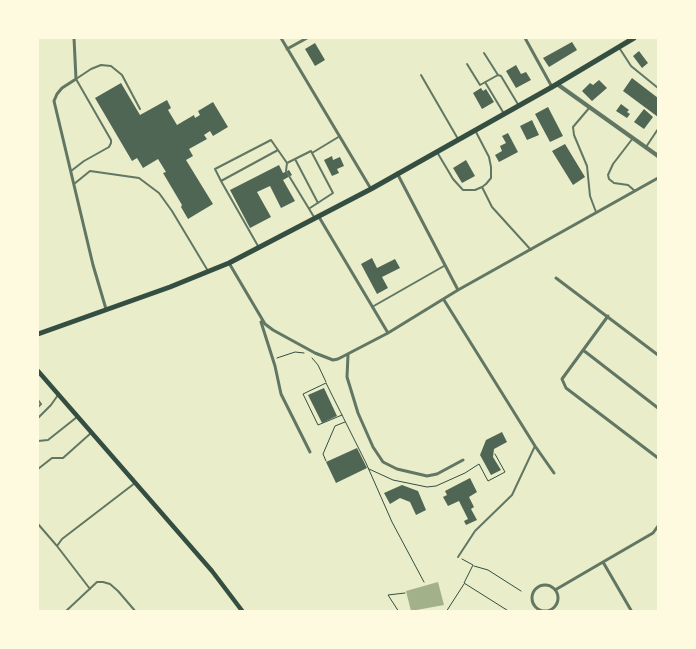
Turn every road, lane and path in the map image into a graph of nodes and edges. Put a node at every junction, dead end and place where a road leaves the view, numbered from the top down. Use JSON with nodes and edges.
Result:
{"nodes":[{"id":1,"x":74,"y":38,"type":"edge"},
{"id":2,"x":281,"y":38,"type":"edge"},
{"id":3,"x":307,"y":38,"type":"edge"},
{"id":4,"x":525,"y":38,"type":"edge"},
{"id":5,"x":634,"y":38,"type":"edge"},
{"id":6,"x":619,"y":47,"type":"junction"},
{"id":7,"x":288,"y":49,"type":"junction"},
{"id":8,"x":484,"y":53,"type":"dead end"},
{"id":9,"x":467,"y":64,"type":"dead end"},
{"id":10,"x":421,"y":75,"type":"dead end"},
{"id":11,"x":498,"y":75,"type":"junction"},
{"id":12,"x":76,"y":79,"type":"junction"},
{"id":13,"x":486,"y":82,"type":"junction"},
{"id":14,"x":557,"y":84,"type":"junction"},
{"id":15,"x":552,"y":87,"type":"junction"},
{"id":16,"x":658,"y":88,"type":"edge"},
{"id":17,"x":519,"y":106,"type":"junction"},
{"id":18,"x":590,"y":107,"type":"junction"},
{"id":19,"x":140,"y":109,"type":"dead end"},
{"id":20,"x":504,"y":114,"type":"junction"},
{"id":21,"x":658,"y":129,"type":"edge"},
{"id":22,"x":475,"y":130,"type":"junction"},
{"id":23,"x":340,"y":136,"type":"junction"},
{"id":24,"x":634,"y":138,"type":"junction"},
{"id":25,"x":458,"y":140,"type":"junction"},
{"id":26,"x":646,"y":147,"type":"junction"},
{"id":27,"x":278,"y":150,"type":"junction"},
{"id":28,"x":437,"y":151,"type":"junction"},
{"id":29,"x":312,"y":153,"type":"junction"},
{"id":30,"x":658,"y":156,"type":"edge"},
{"id":31,"x":295,"y":159,"type":"junction"},
{"id":32,"x":286,"y":163,"type":"junction"},
{"id":33,"x":71,"y":171,"type":"junction"},
{"id":34,"x":397,"y":173,"type":"junction"},
{"id":35,"x":658,"y":178,"type":"edge"},
{"id":36,"x":221,"y":181,"type":"junction"},
{"id":37,"x":74,"y":184,"type":"junction"},
{"id":38,"x":482,"y":186,"type":"junction"},
{"id":39,"x":371,"y":189,"type":"junction"},
{"id":40,"x":634,"y":191,"type":"junction"},
{"id":41,"x":318,"y":203,"type":"junction"},
{"id":42,"x":310,"y":208,"type":"junction"},
{"id":43,"x":596,"y":213,"type":"junction"},
{"id":44,"x":317,"y":218,"type":"junction"},
{"id":45,"x":259,"y":248,"type":"junction"},
{"id":46,"x":531,"y":250,"type":"junction"},
{"id":47,"x":229,"y":263,"type":"junction"},
{"id":48,"x":445,"y":265,"type":"junction"},
{"id":49,"x":208,"y":272,"type":"junction"},
{"id":50,"x":556,"y":278,"type":"dead end"},
{"id":51,"x":458,"y":290,"type":"junction"},
{"id":52,"x":444,"y":300,"type":"junction"},
{"id":53,"x":372,"y":307,"type":"junction"},
{"id":54,"x":106,"y":309,"type":"junction"},
{"id":55,"x":608,"y":316,"type":"junction"},
{"id":56,"x":260,"y":318,"type":"junction"},
{"id":57,"x":388,"y":333,"type":"junction"},
{"id":58,"x":38,"y":334,"type":"edge"},
{"id":59,"x":583,"y":350,"type":"junction"},
{"id":60,"x":303,"y":353,"type":"dead end"},
{"id":61,"x":658,"y":354,"type":"edge"},
{"id":62,"x":348,"y":355,"type":"junction"},
{"id":63,"x":311,"y":357,"type":"dead end"},
{"id":64,"x":277,"y":358,"type":"dead end"},
{"id":65,"x":38,"y":374,"type":"edge"},
{"id":66,"x":326,"y":382,"type":"junction"},
{"id":67,"x":58,"y":395,"type":"junction"},
{"id":68,"x":38,"y":400,"type":"edge"},
{"id":69,"x":38,"y":407,"type":"edge"},
{"id":70,"x":658,"y":408,"type":"edge"},
{"id":71,"x":342,"y":415,"type":"junction"},
{"id":72,"x":77,"y":416,"type":"junction"},
{"id":73,"x":38,"y":418,"type":"edge"},
{"id":74,"x":346,"y":422,"type":"junction"},
{"id":75,"x":92,"y":433,"type":"junction"},
{"id":76,"x":38,"y":441,"type":"edge"},
{"id":77,"x":535,"y":446,"type":"junction"},
{"id":78,"x":310,"y":452,"type":"dead end"},
{"id":79,"x":495,"y":454,"type":"dead end"},
{"id":80,"x":658,"y":458,"type":"edge"},
{"id":81,"x":463,"y":460,"type":"dead end"},
{"id":82,"x":326,"y":461,"type":"dead end"},
{"id":83,"x":368,"y":469,"type":"junction"},
{"id":84,"x":38,"y":470,"type":"edge"},
{"id":85,"x":554,"y":473,"type":"dead end"},
{"id":86,"x":135,"y":483,"type":"junction"},
{"id":87,"x":38,"y":524,"type":"edge"},
{"id":88,"x":658,"y":526,"type":"edge"},
{"id":89,"x":56,"y":546,"type":"junction"},
{"id":90,"x":458,"y":557,"type":"joint"},
{"id":91,"x":603,"y":562,"type":"junction"},
{"id":92,"x":474,"y":565,"type":"junction"},
{"id":93,"x":424,"y":582,"type":"dead end"},
{"id":94,"x":464,"y":583,"type":"junction"},
{"id":95,"x":90,"y":589,"type":"junction"},
{"id":96,"x":555,"y":590,"type":"junction"},
{"id":97,"x":521,"y":591,"type":"dead end"},
{"id":98,"x":405,"y":593,"type":"dead end"},
{"id":99,"x":552,"y":610,"type":"edge"},
{"id":100,"x":65,"y":612,"type":"edge"},
{"id":101,"x":136,"y":612,"type":"edge"},
{"id":102,"x":242,"y":612,"type":"edge"},
{"id":103,"x":399,"y":612,"type":"edge"},
{"id":104,"x":446,"y":612,"type":"edge"},
{"id":105,"x":510,"y":612,"type":"edge"},
{"id":106,"x":632,"y":612,"type":"edge"}],
"edges":[{"from":1,"to":12,"type":"street"},
{"from":2,"to":7,"type":"street"},
{"from":3,"to":7,"type":"street"},
{"from":4,"to":15,"type":"street"},
{"from":5,"to":6,"type":"main road"},
{"from":6,"to":14,"type":"main road"},
{"from":6,"to":16,"type":"lane"},
{"from":7,"to":23,"type":"street"},
{"from":8,"to":11,"type":"lane"},
{"from":9,"to":13,"type":"lane"},
{"from":10,"to":25,"type":"lane"},
{"from":11,"to":13,"type":"lane"},
{"from":11,"to":17,"type":"lane"},
{"from":12,"to":19,"type":"lane"},
{"from":12,"to":33,"type":"street"},
{"from":12,"to":33,"type":"lane"},
{"from":13,"to":20,"type":"lane"},
{"from":14,"to":15,"type":"main road"},
{"from":14,"to":18,"type":"street"},
{"from":15,"to":17,"type":"main road"},
{"from":17,"to":20,"type":"main road"},
{"from":18,"to":24,"type":"street"},
{"from":18,"to":43,"type":"lane"},
{"from":20,"to":22,"type":"main road"},
{"from":21,"to":26,"type":"lane"},
{"from":22,"to":25,"type":"main road"},
{"from":22,"to":38,"type":"lane"},
{"from":23,"to":29,"type":"lane"},
{"from":23,"to":39,"type":"street"},
{"from":24,"to":26,"type":"street"},
{"from":24,"to":40,"type":"lane"},
{"from":25,"to":28,"type":"main road"},
{"from":26,"to":30,"type":"street"},
{"from":27,"to":32,"type":"lane"},
{"from":27,"to":36,"type":"lane"},
{"from":27,"to":36,"type":"lane"},
{"from":28,"to":34,"type":"main road"},
{"from":28,"to":38,"type":"lane"},
{"from":29,"to":31,"type":"lane"},
{"from":29,"to":41,"type":"lane"},
{"from":31,"to":32,"type":"lane"},
{"from":31,"to":41,"type":"lane"},
{"from":32,"to":42,"type":"lane"},
{"from":33,"to":37,"type":"street"},
{"from":34,"to":39,"type":"main road"},
{"from":34,"to":48,"type":"street"},
{"from":35,"to":40,"type":"street"},
{"from":36,"to":45,"type":"lane"},
{"from":37,"to":49,"type":"lane"},
{"from":37,"to":54,"type":"street"},
{"from":38,"to":46,"type":"lane"},
{"from":39,"to":44,"type":"main road"},
{"from":40,"to":43,"type":"street"},
{"from":41,"to":42,"type":"lane"},
{"from":42,"to":44,"type":"lane"},
{"from":43,"to":46,"type":"street"},
{"from":44,"to":45,"type":"main road"},
{"from":44,"to":53,"type":"street"},
{"from":45,"to":47,"type":"main road"},
{"from":46,"to":51,"type":"street"},
{"from":47,"to":49,"type":"main road"},
{"from":47,"to":56,"type":"street"},
{"from":48,"to":51,"type":"street"},
{"from":48,"to":53,"type":"lane"},
{"from":49,"to":54,"type":"main road"},
{"from":50,"to":55,"type":"street"},
{"from":51,"to":52,"type":"street"},
{"from":52,"to":57,"type":"street"},
{"from":52,"to":77,"type":"street"},
{"from":53,"to":57,"type":"street"},
{"from":54,"to":58,"type":"main road"},
{"from":55,"to":59,"type":"street"},
{"from":55,"to":61,"type":"street"},
{"from":56,"to":62,"type":"street"},
{"from":56,"to":78,"type":"street"},
{"from":57,"to":62,"type":"street"},
{"from":59,"to":70,"type":"street"},
{"from":59,"to":80,"type":"street"},
{"from":60,"to":64,"type":"path"},
{"from":62,"to":81,"type":"street"},
{"from":63,"to":66,"type":"path"},
{"from":65,"to":67,"type":"main road"},
{"from":66,"to":71,"type":"path"},
{"from":66,"to":71,"type":"path"},
{"from":67,"to":72,"type":"main road"},
{"from":67,"to":73,"type":"lane"},
{"from":68,"to":69,"type":"lane"},
{"from":71,"to":74,"type":"path"},
{"from":72,"to":75,"type":"main road"},
{"from":72,"to":76,"type":"lane"},
{"from":74,"to":82,"type":"path"},
{"from":74,"to":83,"type":"path"},
{"from":75,"to":84,"type":"lane"},
{"from":75,"to":86,"type":"main road"},
{"from":77,"to":85,"type":"street"},
{"from":77,"to":90,"type":"lane"},
{"from":79,"to":83,"type":"path"},
{"from":83,"to":93,"type":"path"},
{"from":86,"to":89,"type":"lane"},
{"from":86,"to":102,"type":"main road"},
{"from":87,"to":89,"type":"lane"},
{"from":88,"to":91,"type":"street"},
{"from":89,"to":95,"type":"lane"},
{"from":90,"to":92,"type":"path"},
{"from":91,"to":96,"type":"street"},
{"from":91,"to":106,"type":"street"},
{"from":92,"to":94,"type":"path"},
{"from":92,"to":97,"type":"path"},
{"from":94,"to":104,"type":"path"},
{"from":94,"to":105,"type":"path"},
{"from":95,"to":100,"type":"lane"},
{"from":95,"to":101,"type":"lane"},
{"from":96,"to":99,"type":"street"},
{"from":96,"to":99,"type":"street"},
{"from":98,"to":103,"type":"path"}]}
